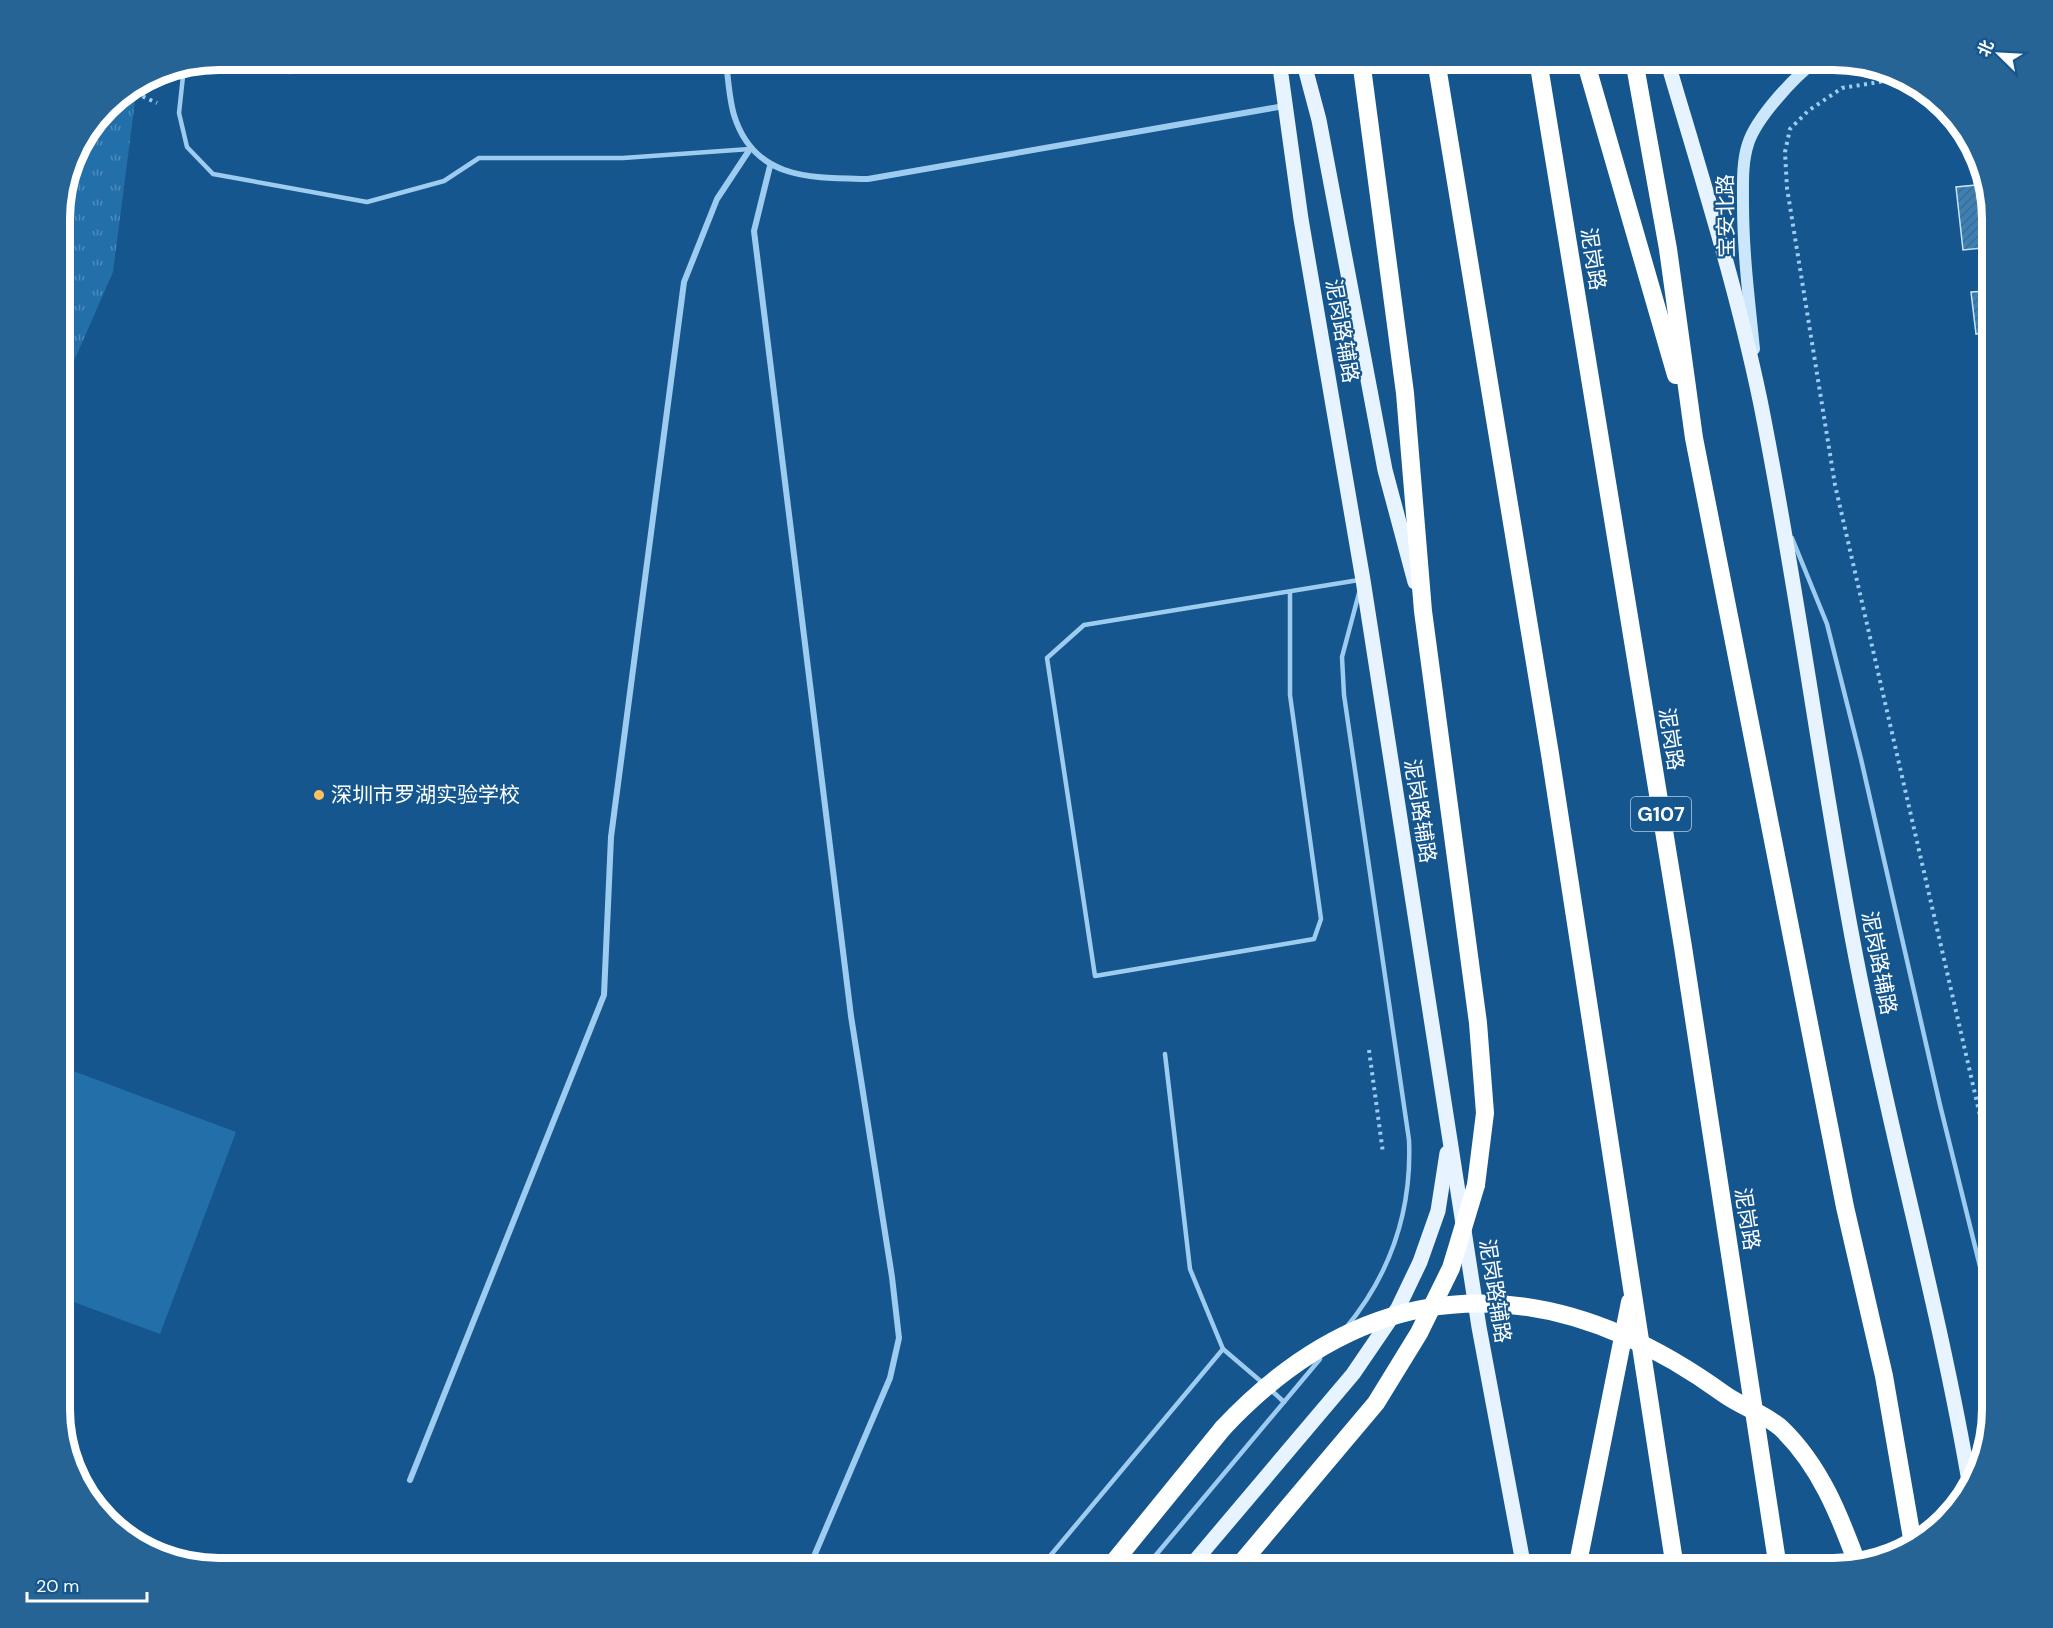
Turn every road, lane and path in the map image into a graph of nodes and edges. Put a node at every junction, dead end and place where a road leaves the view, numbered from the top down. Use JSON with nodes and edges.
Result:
{"nodes":[{"id":1,"x":727,"y":70,"type":"edge"},
{"id":2,"x":1281,"y":70,"type":"edge"},
{"id":3,"x":1306,"y":70,"type":"edge"},
{"id":4,"x":1362,"y":70,"type":"edge"},
{"id":5,"x":1438,"y":70,"type":"edge"},
{"id":6,"x":1540,"y":70,"type":"edge"},
{"id":7,"x":1588,"y":70,"type":"edge"},
{"id":8,"x":1636,"y":70,"type":"edge"},
{"id":9,"x":1669,"y":70,"type":"edge"},
{"id":10,"x":1803,"y":70,"type":"edge"},
{"id":11,"x":183,"y":75,"type":"edge"},
{"id":12,"x":1887,"y":81,"type":"edge"},
{"id":13,"x":1286,"y":106,"type":"junction"},
{"id":14,"x":750,"y":149,"type":"junction"},
{"id":15,"x":770,"y":166,"type":"junction"},
{"id":16,"x":1759,"y":398,"type":"junction"},
{"id":17,"x":1694,"y":438,"type":"junction"},
{"id":18,"x":1777,"y":503,"type":"junction"},
{"id":19,"x":1363,"y":580,"type":"junction"},
{"id":20,"x":1290,"y":592,"type":"junction"},
{"id":21,"x":1422,"y":611,"type":"junction"},
{"id":22,"x":1368,"y":1040,"type":"dead end"},
{"id":23,"x":1165,"y":1054,"type":"dead end"},
{"id":24,"x":1982,"y":1124,"type":"edge"},
{"id":25,"x":1449,"y":1136,"type":"junction"},
{"id":26,"x":1384,"y":1154,"type":"dead end"},
{"id":27,"x":1982,"y":1275,"type":"edge"},
{"id":28,"x":1633,"y":1288,"type":"junction"},
{"id":29,"x":1223,"y":1350,"type":"junction"},
{"id":30,"x":1284,"y":1402,"type":"junction"},
{"id":31,"x":1968,"y":1473,"type":"edge"},
{"id":32,"x":410,"y":1480,"type":"dead end"},
{"id":33,"x":1911,"y":1535,"type":"edge"},
{"id":34,"x":1854,"y":1556,"type":"edge"},
{"id":35,"x":812,"y":1558,"type":"edge"},
{"id":36,"x":1048,"y":1558,"type":"edge"},
{"id":37,"x":1116,"y":1558,"type":"edge"},
{"id":38,"x":1153,"y":1558,"type":"edge"},
{"id":39,"x":1197,"y":1558,"type":"edge"},
{"id":40,"x":1245,"y":1558,"type":"edge"},
{"id":41,"x":1522,"y":1558,"type":"edge"},
{"id":42,"x":1579,"y":1558,"type":"edge"},
{"id":43,"x":1674,"y":1558,"type":"edge"},
{"id":44,"x":1776,"y":1558,"type":"edge"}],
"edges":[{"from":1,"to":14,"type":"street"},
{"from":2,"to":13,"type":"main road","name":"泥岗路辅路"},
{"from":3,"to":21,"type":"main road"},
{"from":4,"to":21,"type":"highway"},
{"from":5,"to":28,"type":"highway"},
{"from":6,"to":44,"type":"highway","name":"泥岗路","number":"G107"},
{"from":7,"to":17,"type":"highway"},
{"from":8,"to":17,"type":"highway"},
{"from":9,"to":16,"type":"main road","name":"泥岗路辅路"},
{"from":10,"to":16,"type":"street","name":"宝安北路"},
{"from":11,"to":14,"type":"lane"},
{"from":12,"to":24,"type":"path"},
{"from":13,"to":15,"type":"street"},
{"from":13,"to":19,"type":"main road","name":"泥岗路辅路"},
{"from":14,"to":15,"type":"street"},
{"from":14,"to":32,"type":"street"},
{"from":15,"to":35,"type":"street"},
{"from":16,"to":18,"type":"main road","name":"泥岗路辅路"},
{"from":17,"to":33,"type":"highway"},
{"from":18,"to":27,"type":"lane"},
{"from":18,"to":31,"type":"main road","name":"泥岗路辅路"},
{"from":19,"to":20,"type":"lane"},
{"from":19,"to":25,"type":"main road","name":"泥岗路辅路"},
{"from":19,"to":30,"type":"lane"},
{"from":20,"to":20,"type":"lane"},
{"from":21,"to":40,"type":"highway","bridge":true},
{"from":22,"to":26,"type":"path"},
{"from":23,"to":29,"type":"lane"},
{"from":25,"to":39,"type":"main road"},
{"from":25,"to":41,"type":"main road","name":"泥岗路辅路"},
{"from":28,"to":42,"type":"highway"},
{"from":28,"to":43,"type":"highway"},
{"from":29,"to":30,"type":"lane"},
{"from":29,"to":36,"type":"lane"},
{"from":30,"to":38,"type":"lane"},
{"from":34,"to":37,"type":"highway","bridge":true}]}
